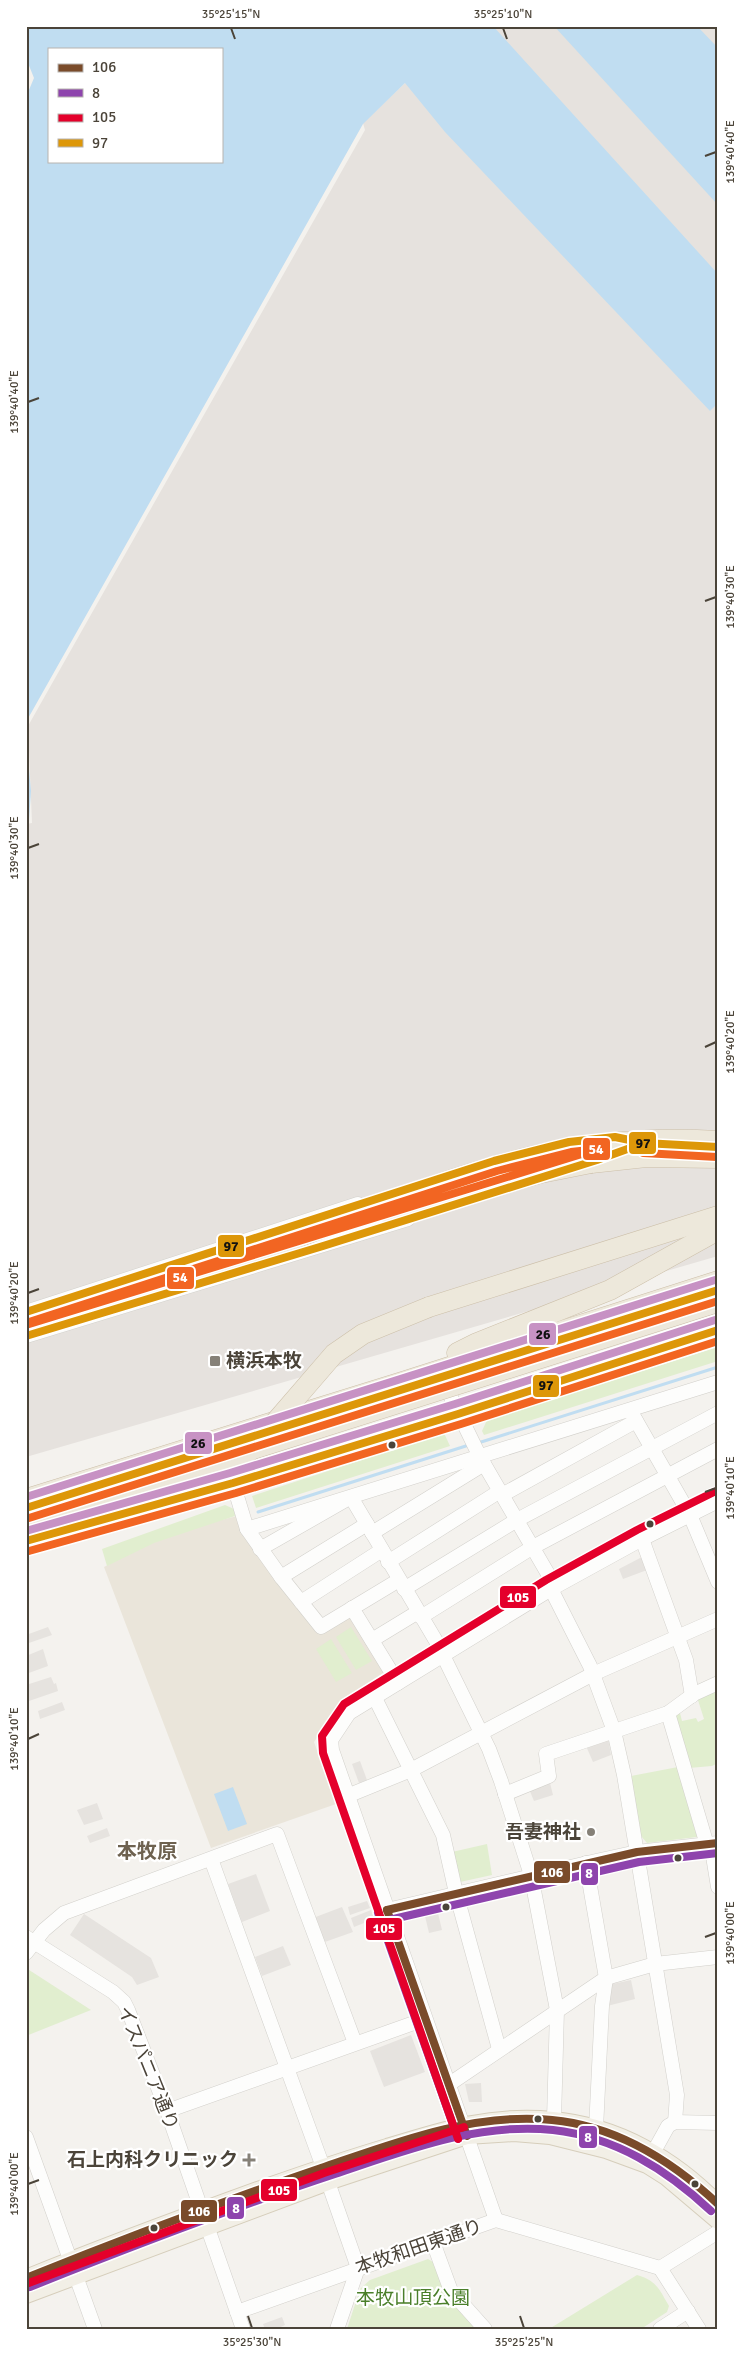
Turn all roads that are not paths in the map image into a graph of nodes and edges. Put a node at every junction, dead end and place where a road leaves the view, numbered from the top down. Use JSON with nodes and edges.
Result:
{"nodes":[{"id":1,"x":718,"y":1141,"type":"edge"},
{"id":2,"x":644,"y":1143,"type":"junction"},
{"id":3,"x":718,"y":1147,"type":"edge"},
{"id":4,"x":718,"y":1158,"type":"edge"},
{"id":5,"x":718,"y":1216,"type":"edge"},
{"id":6,"x":718,"y":1230,"type":"edge"},
{"id":7,"x":262,"y":1251,"type":"junction"},
{"id":8,"x":718,"y":1280,"type":"edge"},
{"id":9,"x":718,"y":1290,"type":"edge"},
{"id":10,"x":718,"y":1302,"type":"edge"},
{"id":11,"x":27,"y":1324,"type":"edge"},
{"id":12,"x":718,"y":1330,"type":"edge"},
{"id":13,"x":442,"y":1378,"type":"junction"},
{"id":14,"x":402,"y":1382,"type":"junction"},
{"id":15,"x":718,"y":1382,"type":"edge"},
{"id":16,"x":718,"y":1412,"type":"edge"},
{"id":17,"x":458,"y":1414,"type":"junction"},
{"id":18,"x":633,"y":1416,"type":"junction"},
{"id":19,"x":652,"y":1448,"type":"junction"},
{"id":20,"x":718,"y":1449,"type":"edge"},
{"id":21,"x":482,"y":1461,"type":"junction"},
{"id":22,"x":668,"y":1475,"type":"junction"},
{"id":23,"x":233,"y":1483,"type":"junction"},
{"id":24,"x":501,"y":1493,"type":"junction"},
{"id":25,"x":351,"y":1497,"type":"junction"},
{"id":26,"x":26,"y":1499,"type":"edge"},
{"id":27,"x":718,"y":1501,"type":"edge"},
{"id":28,"x":26,"y":1508,"type":"edge"},
{"id":29,"x":690,"y":1515,"type":"junction"},
{"id":30,"x":517,"y":1520,"type":"junction"},
{"id":31,"x":26,"y":1521,"type":"edge"},
{"id":32,"x":246,"y":1529,"type":"junction"},
{"id":33,"x":370,"y":1529,"type":"junction"},
{"id":34,"x":642,"y":1539,"type":"junction"},
{"id":35,"x":26,"y":1542,"type":"edge"},
{"id":36,"x":533,"y":1547,"type":"junction"},
{"id":37,"x":260,"y":1549,"type":"junction"},
{"id":38,"x":385,"y":1556,"type":"junction"},
{"id":39,"x":281,"y":1577,"type":"junction"},
{"id":40,"x":718,"y":1582,"type":"edge"},
{"id":41,"x":402,"y":1584,"type":"junction"},
{"id":42,"x":553,"y":1588,"type":"junction"},
{"id":43,"x":300,"y":1602,"type":"junction"},
{"id":44,"x":352,"y":1608,"type":"junction"},
{"id":45,"x":420,"y":1614,"type":"junction"},
{"id":46,"x":718,"y":1620,"type":"edge"},
{"id":47,"x":677,"y":1638,"type":"junction"},
{"id":48,"x":372,"y":1640,"type":"junction"},
{"id":49,"x":442,"y":1656,"type":"junction"},
{"id":50,"x":593,"y":1674,"type":"junction"},
{"id":51,"x":398,"y":1683,"type":"junction"},
{"id":52,"x":718,"y":1683,"type":"edge"},
{"id":53,"x":692,"y":1696,"type":"junction"},
{"id":54,"x":375,"y":1698,"type":"junction"},
{"id":55,"x":668,"y":1713,"type":"junction"},
{"id":56,"x":614,"y":1731,"type":"junction"},
{"id":57,"x":481,"y":1732,"type":"junction"},
{"id":58,"x":411,"y":1770,"type":"junction"},
{"id":59,"x":505,"y":1794,"type":"junction"},
{"id":60,"x":348,"y":1796,"type":"junction"},
{"id":61,"x":712,"y":1844,"type":"edge"},
{"id":62,"x":637,"y":1852,"type":"junction"},
{"id":63,"x":211,"y":1858,"type":"junction"},
{"id":64,"x":586,"y":1863,"type":"junction"},
{"id":65,"x":531,"y":1875,"type":"junction"},
{"id":66,"x":718,"y":1887,"type":"edge"},
{"id":67,"x":456,"y":1893,"type":"junction"},
{"id":68,"x":387,"y":1910,"type":"junction"},
{"id":69,"x":29,"y":1944,"type":"edge"},
{"id":70,"x":718,"y":1957,"type":"edge"},
{"id":71,"x":654,"y":1964,"type":"junction"},
{"id":72,"x":606,"y":1978,"type":"junction"},
{"id":73,"x":557,"y":2010,"type":"junction"},
{"id":74,"x":425,"y":2018,"type":"junction"},
{"id":75,"x":355,"y":2043,"type":"junction"},
{"id":76,"x":498,"y":2049,"type":"junction"},
{"id":77,"x":288,"y":2068,"type":"junction"},
{"id":78,"x":448,"y":2085,"type":"junction"},
{"id":79,"x":167,"y":2111,"type":"junction"},
{"id":80,"x":554,"y":2120,"type":"junction"},
{"id":81,"x":675,"y":2122,"type":"junction"},
{"id":82,"x":718,"y":2123,"type":"edge"},
{"id":83,"x":465,"y":2130,"type":"junction"},
{"id":84,"x":596,"y":2130,"type":"junction"},
{"id":85,"x":26,"y":2137,"type":"edge"},
{"id":86,"x":650,"y":2158,"type":"junction"},
{"id":87,"x":31,"y":2162,"type":"edge"},
{"id":88,"x":326,"y":2174,"type":"junction"},
{"id":89,"x":718,"y":2204,"type":"edge"},
{"id":90,"x":203,"y":2210,"type":"junction"},
{"id":91,"x":496,"y":2220,"type":"junction"},
{"id":92,"x":718,"y":2221,"type":"edge"},
{"id":93,"x":208,"y":2226,"type":"junction"},
{"id":94,"x":718,"y":2232,"type":"edge"},
{"id":95,"x":434,"y":2242,"type":"junction"},
{"id":96,"x":72,"y":2268,"type":"junction"},
{"id":97,"x":358,"y":2268,"type":"junction"},
{"id":98,"x":660,"y":2268,"type":"junction"},
{"id":99,"x":26,"y":2278,"type":"edge"},
{"id":100,"x":26,"y":2294,"type":"edge"},
{"id":101,"x":688,"y":2311,"type":"junction"},
{"id":102,"x":237,"y":2312,"type":"junction"},
{"id":103,"x":94,"y":2329,"type":"edge"},
{"id":104,"x":243,"y":2329,"type":"edge"},
{"id":105,"x":336,"y":2329,"type":"edge"},
{"id":106,"x":485,"y":2329,"type":"edge"},
{"id":107,"x":660,"y":2329,"type":"edge"},
{"id":108,"x":699,"y":2329,"type":"edge"}],
"edges":[{"from":1,"to":7,"type":"highway","bridge":true},
{"from":2,"to":3,"type":"street"},
{"from":2,"to":11,"type":"street"},
{"from":2,"to":11,"type":"street"},
{"from":4,"to":7,"type":"highway","bridge":true},
{"from":5,"to":35,"type":"highway","bridge":true},
{"from":6,"to":14,"type":"highway"},
{"from":7,"to":11,"type":"highway"},
{"from":8,"to":14,"type":"highway"},
{"from":9,"to":13,"type":"highway"},
{"from":10,"to":31,"type":"highway","bridge":true},
{"from":12,"to":17,"type":"highway"},
{"from":13,"to":17,"type":"street"},
{"from":13,"to":28,"type":"highway"},
{"from":14,"to":26,"type":"highway","bridge":true},
{"from":15,"to":18,"type":"street"},
{"from":16,"to":19,"type":"street"},
{"from":17,"to":21,"type":"street"},
{"from":17,"to":23,"type":"highway"},
{"from":18,"to":19,"type":"street"},
{"from":18,"to":21,"type":"street"},
{"from":18,"to":24,"type":"street"},
{"from":19,"to":22,"type":"street"},
{"from":19,"to":30,"type":"street"},
{"from":20,"to":22,"type":"street"},
{"from":21,"to":24,"type":"street"},
{"from":21,"to":25,"type":"street"},
{"from":21,"to":33,"type":"street"},
{"from":22,"to":29,"type":"street"},
{"from":22,"to":36,"type":"street"},
{"from":23,"to":32,"type":"street"},
{"from":23,"to":35,"type":"highway"},
{"from":24,"to":30,"type":"street"},
{"from":24,"to":38,"type":"street"},
{"from":25,"to":32,"type":"street"},
{"from":25,"to":33,"type":"street"},
{"from":25,"to":37,"type":"street"},
{"from":27,"to":29,"type":"street"},
{"from":29,"to":34,"type":"street"},
{"from":29,"to":40,"type":"street"},
{"from":30,"to":36,"type":"street"},
{"from":30,"to":41,"type":"street"},
{"from":32,"to":37,"type":"street"},
{"from":33,"to":38,"type":"street"},
{"from":33,"to":39,"type":"street"},
{"from":34,"to":42,"type":"street"},
{"from":34,"to":47,"type":"street"},
{"from":36,"to":42,"type":"street"},
{"from":36,"to":45,"type":"street"},
{"from":37,"to":39,"type":"street"},
{"from":38,"to":41,"type":"street"},
{"from":38,"to":43,"type":"street"},
{"from":39,"to":43,"type":"street"},
{"from":41,"to":44,"type":"street"},
{"from":41,"to":45,"type":"street"},
{"from":42,"to":49,"type":"street"},
{"from":42,"to":50,"type":"street"},
{"from":43,"to":44,"type":"street"},
{"from":44,"to":48,"type":"street"},
{"from":45,"to":48,"type":"street"},
{"from":45,"to":49,"type":"street"},
{"from":46,"to":47,"type":"street"},
{"from":47,"to":50,"type":"street"},
{"from":47,"to":53,"type":"street"},
{"from":48,"to":51,"type":"street"},
{"from":49,"to":51,"type":"street"},
{"from":49,"to":57,"type":"street"},
{"from":50,"to":56,"type":"street"},
{"from":50,"to":57,"type":"street"},
{"from":51,"to":54,"type":"street"},
{"from":52,"to":53,"type":"street"},
{"from":53,"to":55,"type":"street"},
{"from":54,"to":58,"type":"street"},
{"from":54,"to":60,"type":"street"},
{"from":55,"to":56,"type":"street"},
{"from":55,"to":61,"type":"street"},
{"from":56,"to":59,"type":"street"},
{"from":56,"to":62,"type":"street"},
{"from":57,"to":58,"type":"street"},
{"from":57,"to":59,"type":"street"},
{"from":58,"to":60,"type":"street"},
{"from":58,"to":67,"type":"street"},
{"from":59,"to":65,"type":"street"},
{"from":60,"to":68,"type":"street"},
{"from":61,"to":62,"type":"street"},
{"from":61,"to":66,"type":"street"},
{"from":62,"to":64,"type":"street"},
{"from":62,"to":71,"type":"street"},
{"from":63,"to":69,"type":"street"},
{"from":63,"to":75,"type":"street"},
{"from":63,"to":77,"type":"street"},
{"from":64,"to":65,"type":"street"},
{"from":64,"to":72,"type":"street"},
{"from":65,"to":67,"type":"street"},
{"from":65,"to":73,"type":"street"},
{"from":67,"to":68,"type":"street"},
{"from":67,"to":76,"type":"street"},
{"from":68,"to":74,"type":"street"},
{"from":69,"to":79,"type":"street","name":"イスパニア通り"},
{"from":70,"to":71,"type":"street"},
{"from":71,"to":72,"type":"street"},
{"from":71,"to":81,"type":"street"},
{"from":72,"to":73,"type":"street"},
{"from":72,"to":84,"type":"street"},
{"from":73,"to":76,"type":"street"},
{"from":73,"to":80,"type":"street"},
{"from":74,"to":75,"type":"street"},
{"from":74,"to":78,"type":"street"},
{"from":75,"to":77,"type":"street"},
{"from":76,"to":78,"type":"street"},
{"from":77,"to":79,"type":"street"},
{"from":77,"to":88,"type":"street"},
{"from":78,"to":83,"type":"street"},
{"from":79,"to":90,"type":"street","name":"イスパニア通り"},
{"from":80,"to":83,"type":"main road"},
{"from":80,"to":84,"type":"main road"},
{"from":81,"to":82,"type":"street"},
{"from":81,"to":86,"type":"street"},
{"from":83,"to":86,"type":"main road"},
{"from":83,"to":88,"type":"main road"},
{"from":83,"to":91,"type":"street"},
{"from":84,"to":86,"type":"main road"},
{"from":85,"to":87,"type":"street"},
{"from":86,"to":89,"type":"main road"},
{"from":86,"to":92,"type":"main road"},
{"from":87,"to":96,"type":"street"},
{"from":88,"to":90,"type":"main road"},
{"from":88,"to":93,"type":"main road"},
{"from":88,"to":97,"type":"street"},
{"from":90,"to":93,"type":"street","name":"イスパニア通り"},
{"from":90,"to":96,"type":"main road"},
{"from":91,"to":95,"type":"street","name":"本牧和田東通り"},
{"from":91,"to":98,"type":"street","name":"本牧和田東通り"},
{"from":93,"to":96,"type":"main road"},
{"from":93,"to":102,"type":"street","name":"イスパニア通り"},
{"from":94,"to":98,"type":"street"},
{"from":95,"to":97,"type":"street","name":"本牧和田東通り"},
{"from":95,"to":106,"type":"street"},
{"from":96,"to":99,"type":"main road"},
{"from":96,"to":100,"type":"main road"},
{"from":96,"to":103,"type":"street"},
{"from":97,"to":102,"type":"street","name":"本牧和田東通り"},
{"from":97,"to":105,"type":"street"},
{"from":98,"to":101,"type":"street"},
{"from":101,"to":107,"type":"street"},
{"from":101,"to":108,"type":"street"},
{"from":102,"to":104,"type":"street","name":"イスパニア通り"}]}
